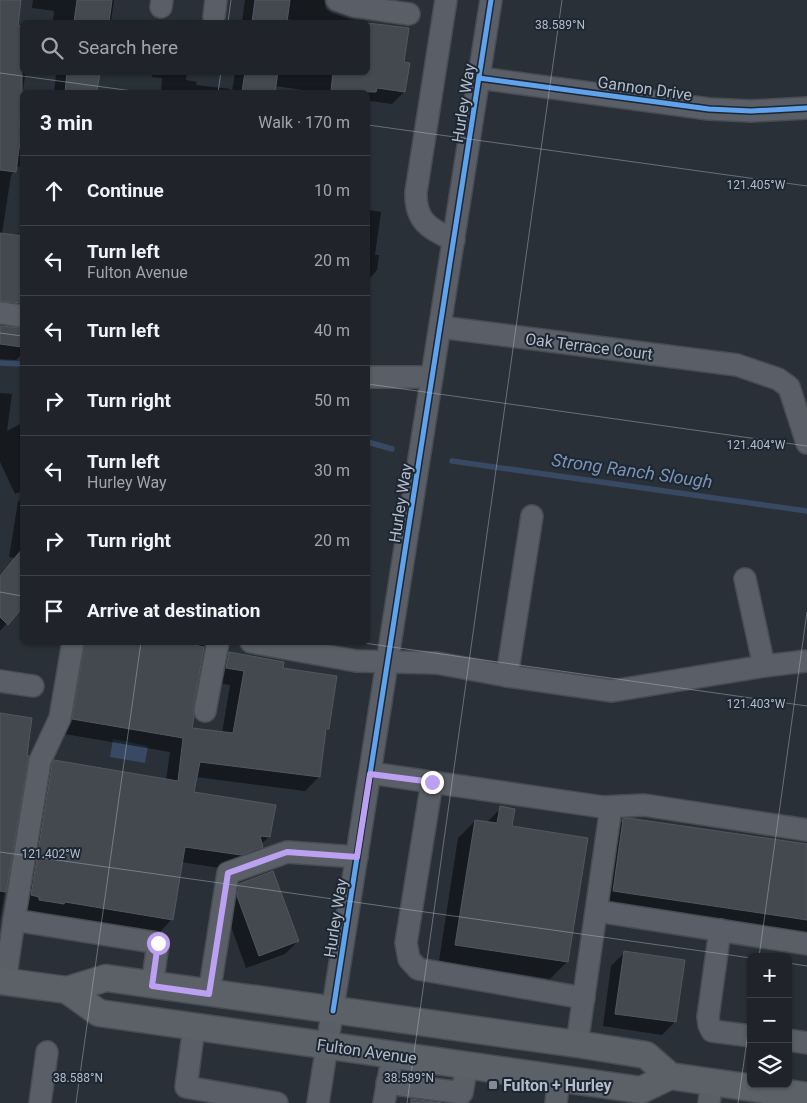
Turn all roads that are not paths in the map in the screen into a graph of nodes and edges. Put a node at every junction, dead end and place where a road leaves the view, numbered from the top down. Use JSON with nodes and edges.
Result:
{"nodes":[{"id":1,"x":337,"y":0,"type":"edge"},
{"id":2,"x":446,"y":0,"type":"edge"},
{"id":3,"x":492,"y":0,"type":"edge"},
{"id":4,"x":408,"y":14,"type":"dead end"},
{"id":5,"x":479,"y":78,"type":"junction"},
{"id":6,"x":807,"y":108,"type":"edge"},
{"id":7,"x":454,"y":240,"type":"junction"},
{"id":8,"x":0,"y":313,"type":"edge"},
{"id":9,"x":20,"y":316,"type":"edge"},
{"id":10,"x":440,"y":327,"type":"junction"},
{"id":11,"x":432,"y":376,"type":"junction"},
{"id":12,"x":370,"y":377,"type":"edge"},
{"id":13,"x":807,"y":443,"type":"edge"},
{"id":14,"x":532,"y":516,"type":"dead end"},
{"id":15,"x":745,"y":579,"type":"dead end"},
{"id":16,"x":72,"y":645,"type":"edge"},
{"id":17,"x":217,"y":645,"type":"edge"},
{"id":18,"x":268,"y":645,"type":"edge"},
{"id":19,"x":807,"y":661,"type":"edge"},
{"id":20,"x":388,"y":662,"type":"junction"},
{"id":21,"x":764,"y":666,"type":"junction"},
{"id":22,"x":507,"y":676,"type":"junction"},
{"id":23,"x":0,"y":681,"type":"edge"},
{"id":24,"x":33,"y":686,"type":"dead end"},
{"id":25,"x":205,"y":711,"type":"dead end"},
{"id":26,"x":370,"y":774,"type":"junction"},
{"id":27,"x":432,"y":782,"type":"junction"},
{"id":28,"x":611,"y":807,"type":"junction"},
{"id":29,"x":807,"y":830,"type":"edge"},
{"id":30,"x":357,"y":857,"type":"junction"},
{"id":31,"x":596,"y":911,"type":"junction"},
{"id":32,"x":14,"y":920,"type":"junction"},
{"id":33,"x":720,"y":930,"type":"junction"},
{"id":34,"x":807,"y":944,"type":"edge"},
{"id":35,"x":2,"y":981,"type":"edge"},
{"id":36,"x":152,"y":986,"type":"junction"},
{"id":37,"x":67,"y":990,"type":"junction"},
{"id":38,"x":209,"y":994,"type":"junction"},
{"id":39,"x":584,"y":998,"type":"junction"},
{"id":40,"x":333,"y":1010,"type":"junction"},
{"id":41,"x":194,"y":1027,"type":"junction"},
{"id":42,"x":747,"y":1035,"type":"edge"},
{"id":43,"x":792,"y":1041,"type":"edge"},
{"id":44,"x":807,"y":1043,"type":"edge"},
{"id":45,"x":577,"y":1044,"type":"junction"},
{"id":46,"x":328,"y":1046,"type":"junction"},
{"id":47,"x":47,"y":1052,"type":"dead end"},
{"id":48,"x":393,"y":1055,"type":"junction"},
{"id":49,"x":467,"y":1066,"type":"junction"},
{"id":50,"x":670,"y":1076,"type":"junction"},
{"id":51,"x":558,"y":1091,"type":"edge"},
{"id":52,"x":386,"y":1093,"type":"edge"},
{"id":53,"x":711,"y":1093,"type":"edge"},
{"id":54,"x":807,"y":1096,"type":"edge"},
{"id":55,"x":40,"y":1103,"type":"edge"},
{"id":56,"x":277,"y":1103,"type":"edge"},
{"id":57,"x":318,"y":1103,"type":"edge"}],
"edges":[{"from":1,"to":4,"type":"street"},
{"from":2,"to":7,"type":"street"},
{"from":3,"to":5,"type":"street","name":"Hurley Way"},
{"from":5,"to":6,"type":"street","name":"Gannon Drive"},
{"from":5,"to":7,"type":"street","name":"Hurley Way"},
{"from":7,"to":10,"type":"street","name":"Hurley Way"},
{"from":8,"to":9,"type":"street"},
{"from":10,"to":11,"type":"street","name":"Hurley Way"},
{"from":10,"to":13,"type":"street","name":"Oak Terrace Court"},
{"from":11,"to":12,"type":"street"},
{"from":11,"to":20,"type":"street","name":"Hurley Way"},
{"from":14,"to":22,"type":"street"},
{"from":15,"to":21,"type":"street"},
{"from":16,"to":32,"type":"street"},
{"from":17,"to":25,"type":"street"},
{"from":18,"to":20,"type":"street"},
{"from":19,"to":21,"type":"street"},
{"from":20,"to":22,"type":"street"},
{"from":20,"to":26,"type":"street","name":"Hurley Way"},
{"from":21,"to":22,"type":"street"},
{"from":23,"to":24,"type":"street"},
{"from":26,"to":27,"type":"street"},
{"from":26,"to":30,"type":"street","name":"Hurley Way"},
{"from":27,"to":28,"type":"street"},
{"from":27,"to":39,"type":"street"},
{"from":28,"to":29,"type":"street"},
{"from":28,"to":31,"type":"street"},
{"from":30,"to":38,"type":"street"},
{"from":30,"to":40,"type":"street","name":"Hurley Way"},
{"from":31,"to":33,"type":"street"},
{"from":31,"to":39,"type":"street"},
{"from":32,"to":35,"type":"street"},
{"from":32,"to":36,"type":"street"},
{"from":33,"to":34,"type":"street"},
{"from":33,"to":42,"type":"street"},
{"from":35,"to":37,"type":"main road","name":"Fulton Avenue"},
{"from":36,"to":37,"type":"main road","name":"Fulton Avenue"},
{"from":36,"to":38,"type":"main road","name":"Fulton Avenue"},
{"from":37,"to":41,"type":"main road","name":"Fulton Avenue"},
{"from":38,"to":40,"type":"main road","name":"Fulton Avenue"},
{"from":39,"to":45,"type":"street"},
{"from":40,"to":45,"type":"main road","name":"Fulton Avenue"},
{"from":40,"to":46,"type":"street","name":"Hurley Way"},
{"from":41,"to":46,"type":"main road","name":"Fulton Avenue"},
{"from":41,"to":56,"type":"street"},
{"from":43,"to":44,"type":"street"},
{"from":45,"to":50,"type":"main road","name":"Fulton Avenue"},
{"from":46,"to":48,"type":"main road","name":"Fulton Avenue"},
{"from":46,"to":57,"type":"street","name":"Hurley Way"},
{"from":47,"to":55,"type":"street"},
{"from":48,"to":49,"type":"main road","name":"Fulton Avenue"},
{"from":48,"to":52,"type":"street"},
{"from":49,"to":51,"type":"main road","name":"Fulton Avenue"},
{"from":49,"to":52,"type":"street"},
{"from":50,"to":51,"type":"main road","name":"Fulton Avenue"},
{"from":50,"to":53,"type":"main road"},
{"from":53,"to":54,"type":"main road"}]}
